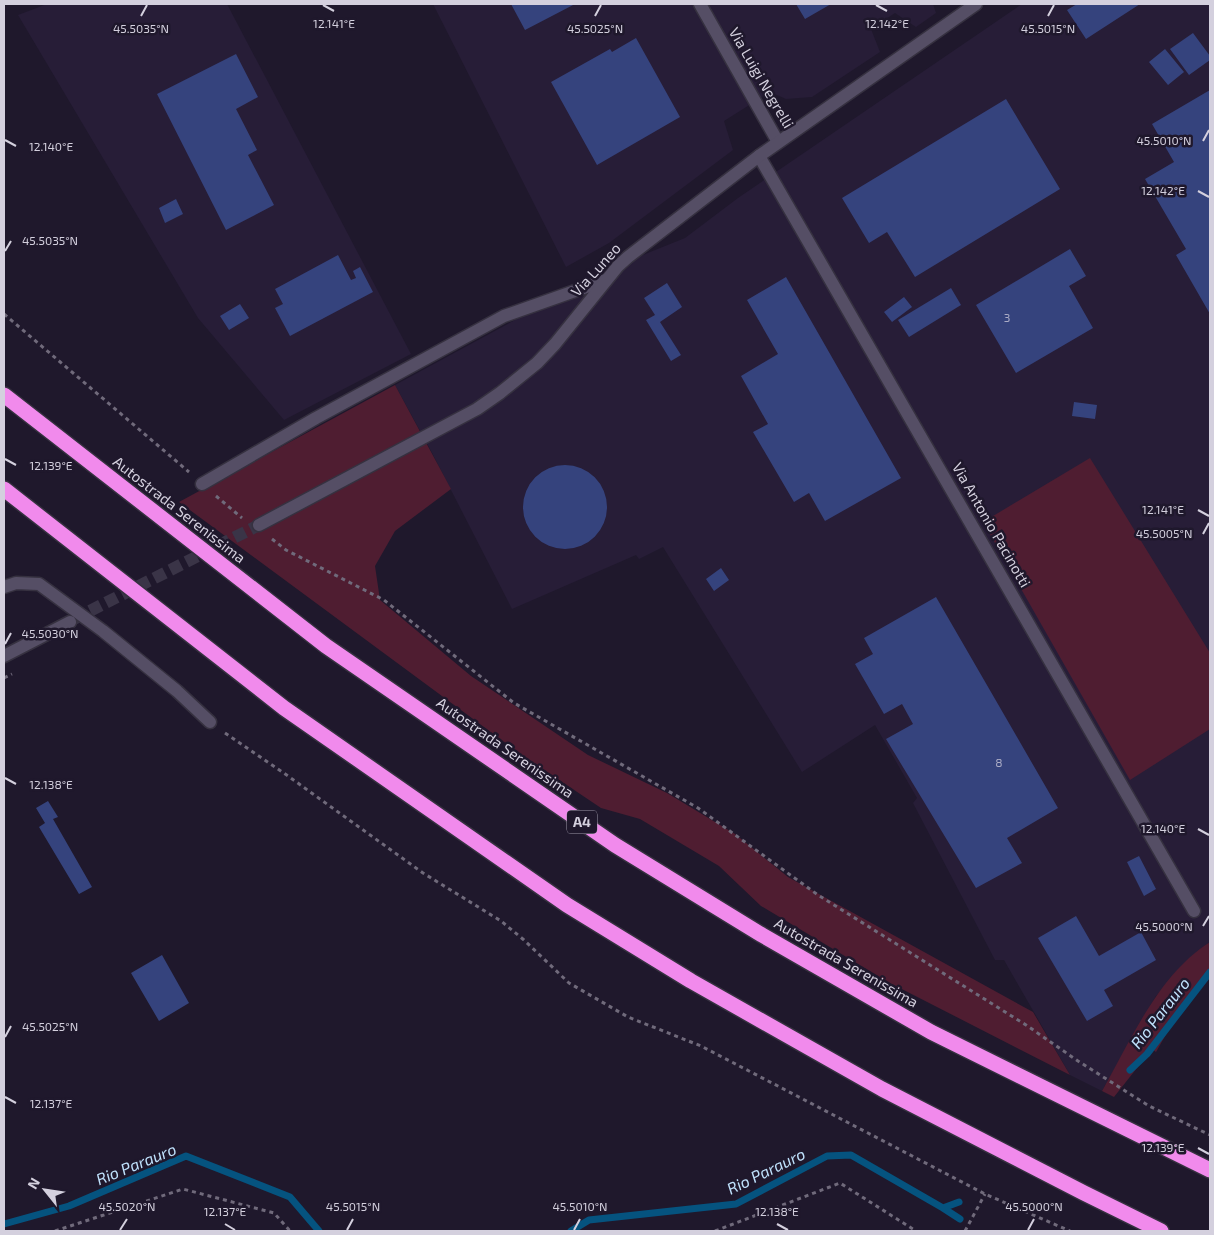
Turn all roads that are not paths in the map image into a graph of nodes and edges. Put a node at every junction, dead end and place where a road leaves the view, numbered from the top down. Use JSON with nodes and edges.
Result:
{"nodes":[{"id":1,"x":700,"y":4,"type":"edge"},
{"id":2,"x":976,"y":4,"type":"edge"},
{"id":3,"x":778,"y":142,"type":"junction"},
{"id":4,"x":759,"y":156,"type":"junction"},
{"id":5,"x":606,"y":280,"type":"junction"},
{"id":6,"x":4,"y":395,"type":"edge"},
{"id":7,"x":202,"y":484,"type":"road end"},
{"id":8,"x":4,"y":489,"type":"edge"},
{"id":9,"x":254,"y":523,"type":"tunnel mouth"},
{"id":10,"x":4,"y":587,"type":"edge"},
{"id":11,"x":70,"y":622,"type":"tunnel mouth"},
{"id":12,"x":4,"y":656,"type":"edge"},
{"id":13,"x":210,"y":722,"type":"road end"},
{"id":14,"x":1194,"y":911,"type":"dead end"},
{"id":15,"x":1210,"y":1170,"type":"edge"},
{"id":16,"x":1161,"y":1231,"type":"edge"}],
"edges":[{"from":1,"to":3,"type":"street","name":"Via Luigi Negrelli"},
{"from":2,"to":3,"type":"street","name":"Via Luneo"},
{"from":3,"to":4,"type":"street","name":"Via Luneo"},
{"from":4,"to":5,"type":"street","name":"Via Luneo"},
{"from":4,"to":14,"type":"street","name":"Via Antonio Pacinotti"},
{"from":5,"to":7,"type":"street"},
{"from":5,"to":9,"type":"street","name":"Via Luneo"},
{"from":6,"to":15,"type":"highway","name":"Autostrada Serenissima","number":"A4"},
{"from":8,"to":16,"type":"highway"},
{"from":10,"to":13,"type":"street"},
{"from":11,"to":12,"type":"street"}]}
